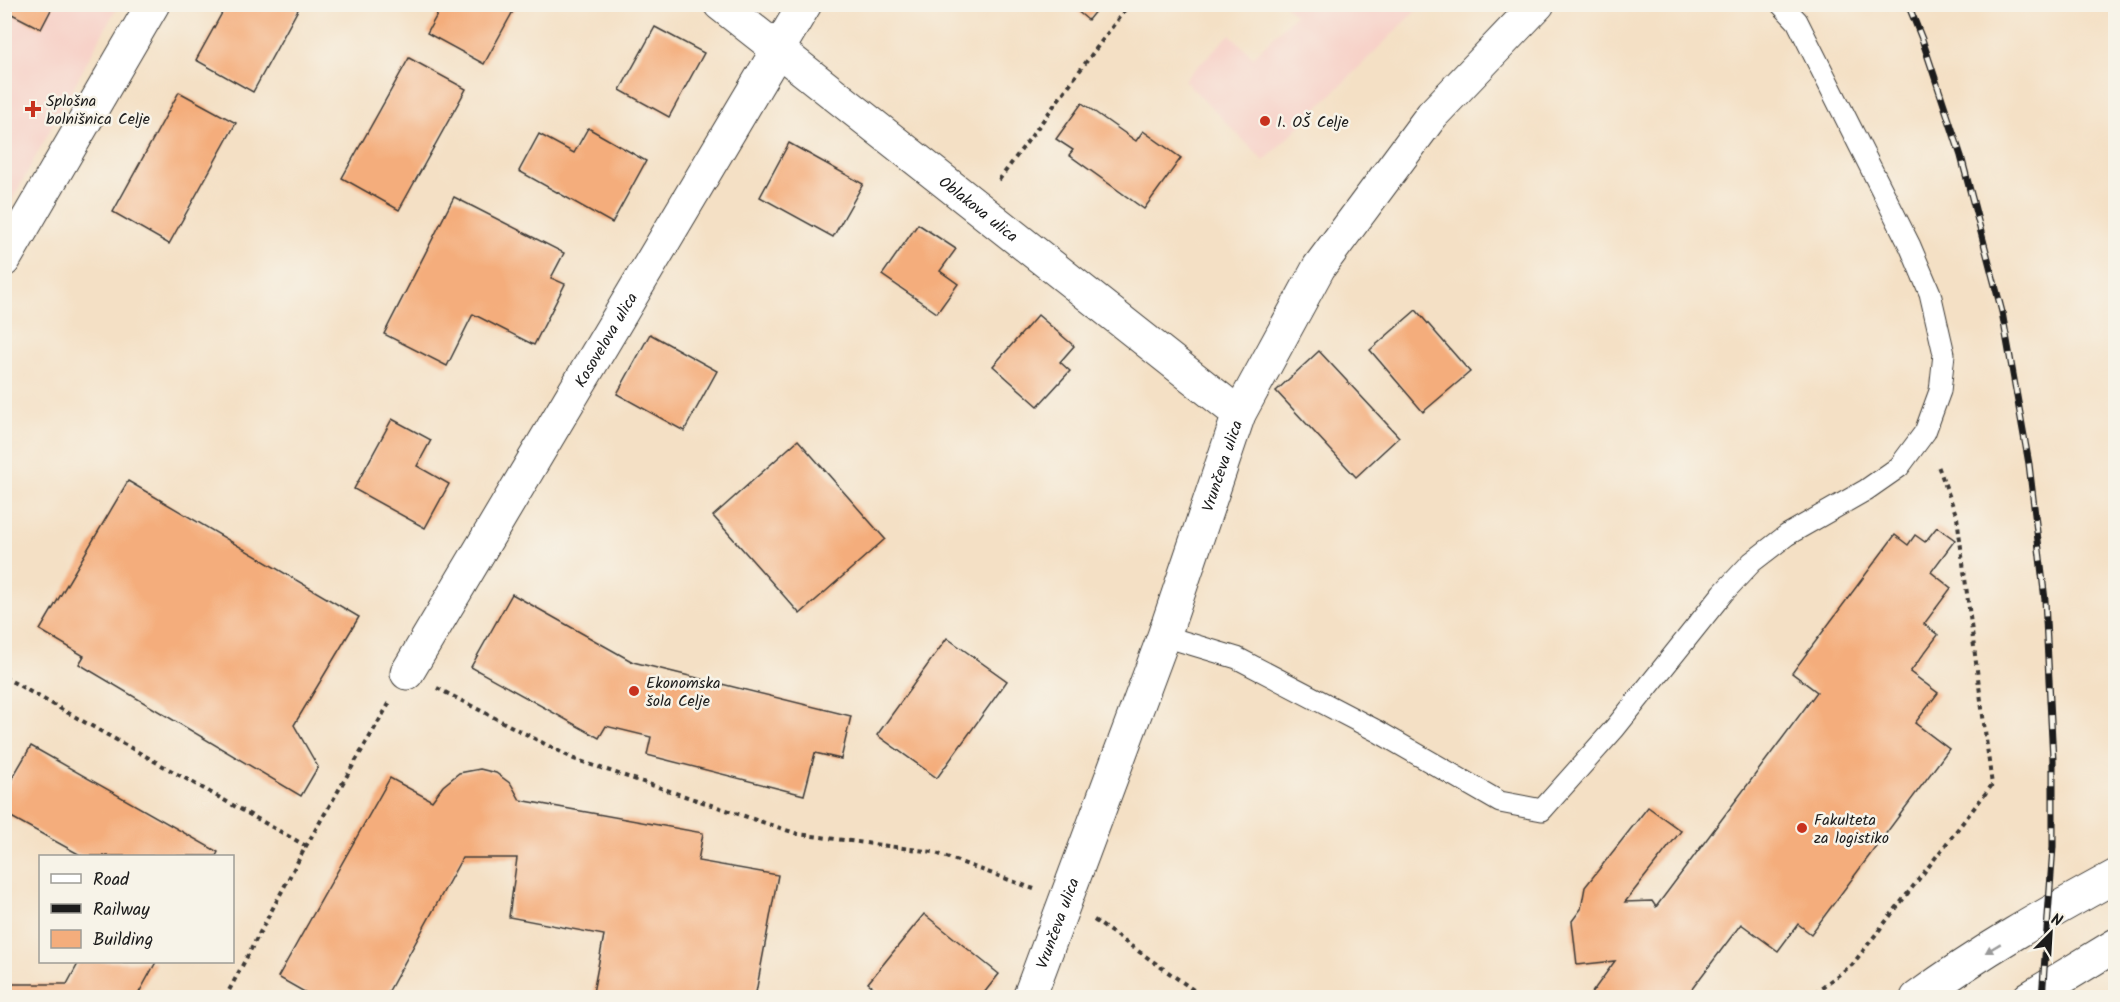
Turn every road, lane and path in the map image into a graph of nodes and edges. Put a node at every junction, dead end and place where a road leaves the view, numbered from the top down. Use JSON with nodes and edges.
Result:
{"nodes":[{"id":1,"x":153,"y":4,"type":"edge"},
{"id":2,"x":720,"y":4,"type":"edge"},
{"id":3,"x":805,"y":4,"type":"edge"},
{"id":4,"x":1129,"y":4,"type":"edge"},
{"id":5,"x":1538,"y":4,"type":"edge"},
{"id":6,"x":1781,"y":4,"type":"edge"},
{"id":7,"x":778,"y":50,"type":"junction"},
{"id":8,"x":993,"y":189,"type":"dead end"},
{"id":9,"x":4,"y":260,"type":"edge"},
{"id":10,"x":1239,"y":414,"type":"junction"},
{"id":11,"x":1925,"y":432,"type":"junction"},
{"id":12,"x":1164,"y":636,"type":"junction"},
{"id":13,"x":407,"y":673,"type":"junction"},
{"id":14,"x":4,"y":677,"type":"edge"},
{"id":15,"x":306,"y":846,"type":"junction"},
{"id":16,"x":2115,"y":876,"type":"edge"},
{"id":17,"x":1066,"y":901,"type":"junction"},
{"id":18,"x":2115,"y":945,"type":"edge"},
{"id":19,"x":225,"y":998,"type":"edge"},
{"id":20,"x":1029,"y":998,"type":"edge"},
{"id":21,"x":1205,"y":998,"type":"edge"},
{"id":22,"x":1807,"y":998,"type":"edge"},
{"id":23,"x":1917,"y":998,"type":"edge"},
{"id":24,"x":2028,"y":998,"type":"edge"}],
"edges":[{"from":1,"to":9,"type":"street"},
{"from":2,"to":7,"type":"street","name":"Oblakova ulica"},
{"from":3,"to":7,"type":"street","name":"Kosovelova ulica"},
{"from":4,"to":8,"type":"path"},
{"from":5,"to":10,"type":"street","name":"Vrunčeva ulica"},
{"from":6,"to":11,"type":"lane"},
{"from":7,"to":10,"type":"street","name":"Oblakova ulica"},
{"from":7,"to":13,"type":"street","name":"Kosovelova ulica"},
{"from":10,"to":12,"type":"street","name":"Vrunčeva ulica"},
{"from":11,"to":12,"type":"lane"},
{"from":11,"to":22,"type":"path"},
{"from":12,"to":17,"type":"street","name":"Vrunčeva ulica"},
{"from":13,"to":15,"type":"path"},
{"from":13,"to":17,"type":"path"},
{"from":14,"to":15,"type":"path"},
{"from":15,"to":19,"type":"path"},
{"from":16,"to":23,"type":"street","one_way":true},
{"from":17,"to":20,"type":"street","name":"Vrunčeva ulica"},
{"from":17,"to":21,"type":"path"},
{"from":18,"to":24,"type":"street"}]}
